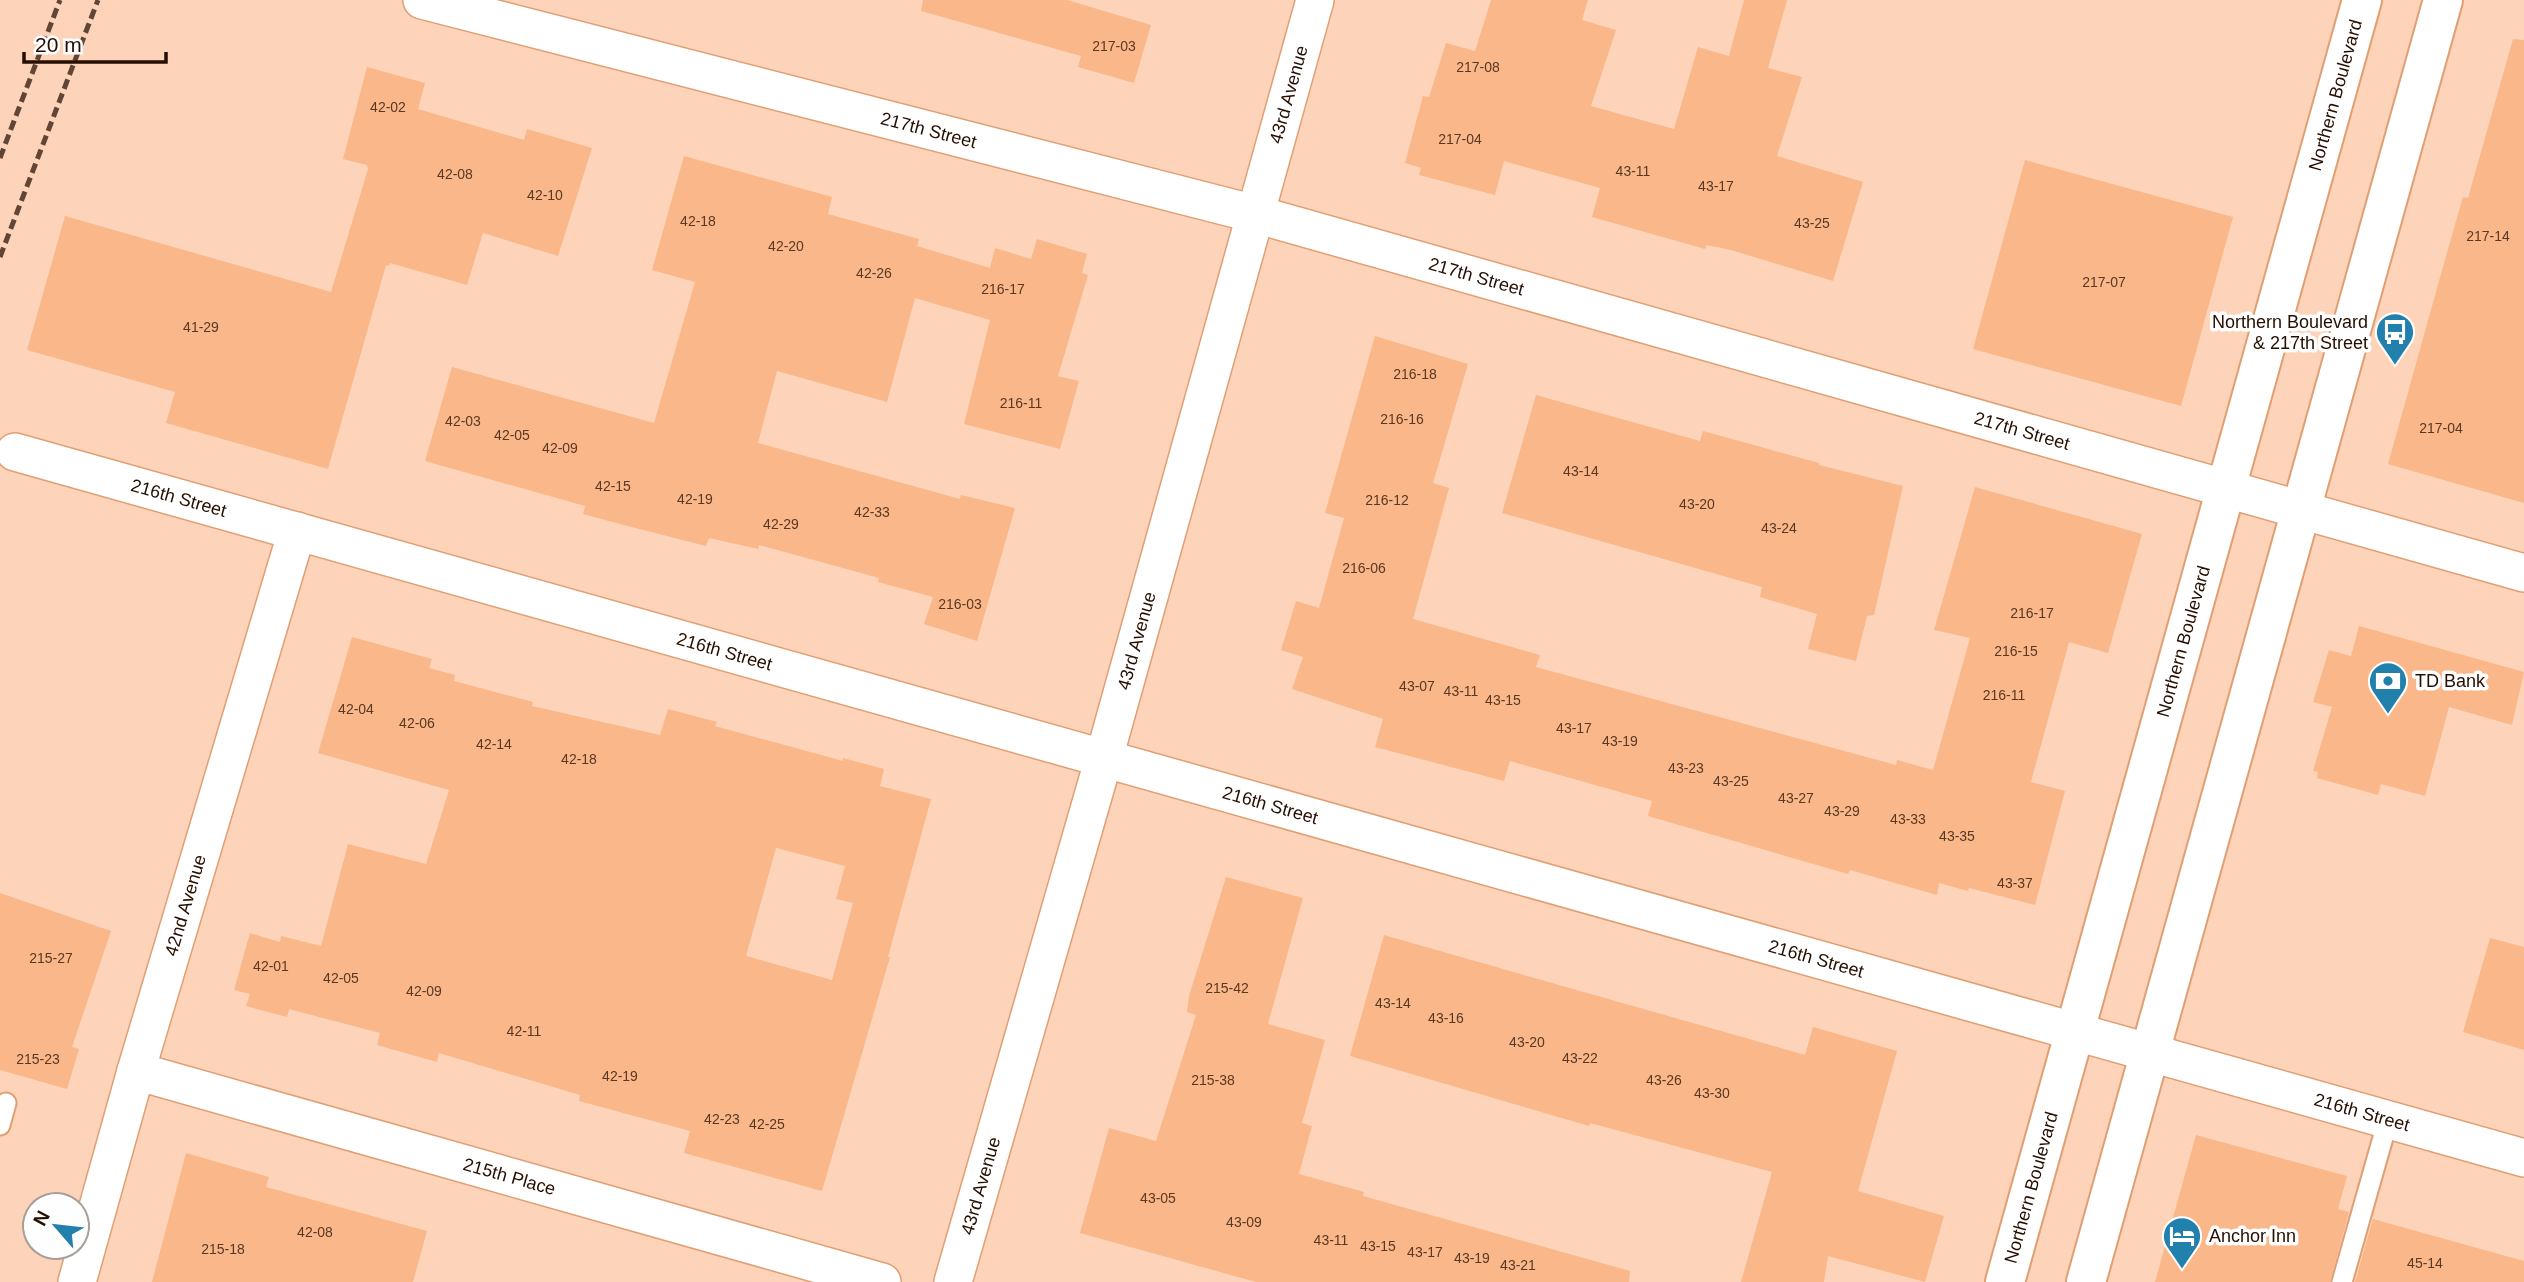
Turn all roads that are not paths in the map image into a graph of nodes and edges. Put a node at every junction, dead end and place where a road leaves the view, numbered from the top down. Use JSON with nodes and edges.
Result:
{"nodes":[{"id":1,"x":422,"y":0,"type":"edge"},
{"id":2,"x":1315,"y":0,"type":"edge"},
{"id":3,"x":2362,"y":0,"type":"edge"},
{"id":4,"x":2443,"y":0,"type":"edge"},
{"id":5,"x":1255,"y":214,"type":"junction"},
{"id":6,"x":15,"y":452,"type":"dead end"},
{"id":7,"x":2226,"y":489,"type":"junction"},
{"id":8,"x":2301,"y":509,"type":"junction"},
{"id":9,"x":297,"y":531,"type":"junction"},
{"id":10,"x":2524,"y":573,"type":"edge"},
{"id":11,"x":1104,"y":758,"type":"junction"},
{"id":12,"x":2076,"y":1031,"type":"junction"},
{"id":13,"x":2150,"y":1052,"type":"junction"},
{"id":14,"x":136,"y":1071,"type":"junction"},
{"id":15,"x":6,"y":1103,"type":"dead end"},
{"id":16,"x":2388,"y":1120,"type":"junction"},
{"id":17,"x":0,"y":1125,"type":"edge"},
{"id":18,"x":2524,"y":1158,"type":"edge"},
{"id":19,"x":77,"y":1282,"type":"edge"},
{"id":20,"x":882,"y":1282,"type":"edge"},
{"id":21,"x":953,"y":1282,"type":"edge"},
{"id":22,"x":2005,"y":1282,"type":"edge"},
{"id":23,"x":2086,"y":1282,"type":"edge"},
{"id":24,"x":2342,"y":1282,"type":"edge"}],
"edges":[{"from":1,"to":5,"type":"street","name":"217th Street"},
{"from":2,"to":5,"type":"street","name":"43rd Avenue"},
{"from":3,"to":7,"type":"main road","name":"Northern Boulevard"},
{"from":4,"to":8,"type":"main road"},
{"from":5,"to":7,"type":"street","name":"217th Street"},
{"from":5,"to":11,"type":"street","name":"43rd Avenue"},
{"from":6,"to":9,"type":"street","name":"216th Street"},
{"from":7,"to":8,"type":"street","name":"217th Street"},
{"from":7,"to":12,"type":"main road","name":"Northern Boulevard"},
{"from":8,"to":10,"type":"street","name":"217th Street"},
{"from":8,"to":13,"type":"main road"},
{"from":9,"to":11,"type":"street","name":"216th Street"},
{"from":9,"to":14,"type":"street","name":"42nd Avenue"},
{"from":11,"to":12,"type":"street","name":"216th Street"},
{"from":11,"to":21,"type":"street","name":"43rd Avenue"},
{"from":12,"to":13,"type":"street","name":"216th Street"},
{"from":12,"to":22,"type":"main road","name":"Northern Boulevard"},
{"from":13,"to":16,"type":"street","name":"216th Street"},
{"from":13,"to":23,"type":"main road"},
{"from":14,"to":19,"type":"street","name":"42nd Avenue"},
{"from":14,"to":20,"type":"street","name":"215th Place"},
{"from":15,"to":17,"type":"lane"},
{"from":16,"to":18,"type":"street","name":"216th Street"},
{"from":16,"to":24,"type":"lane"}]}
